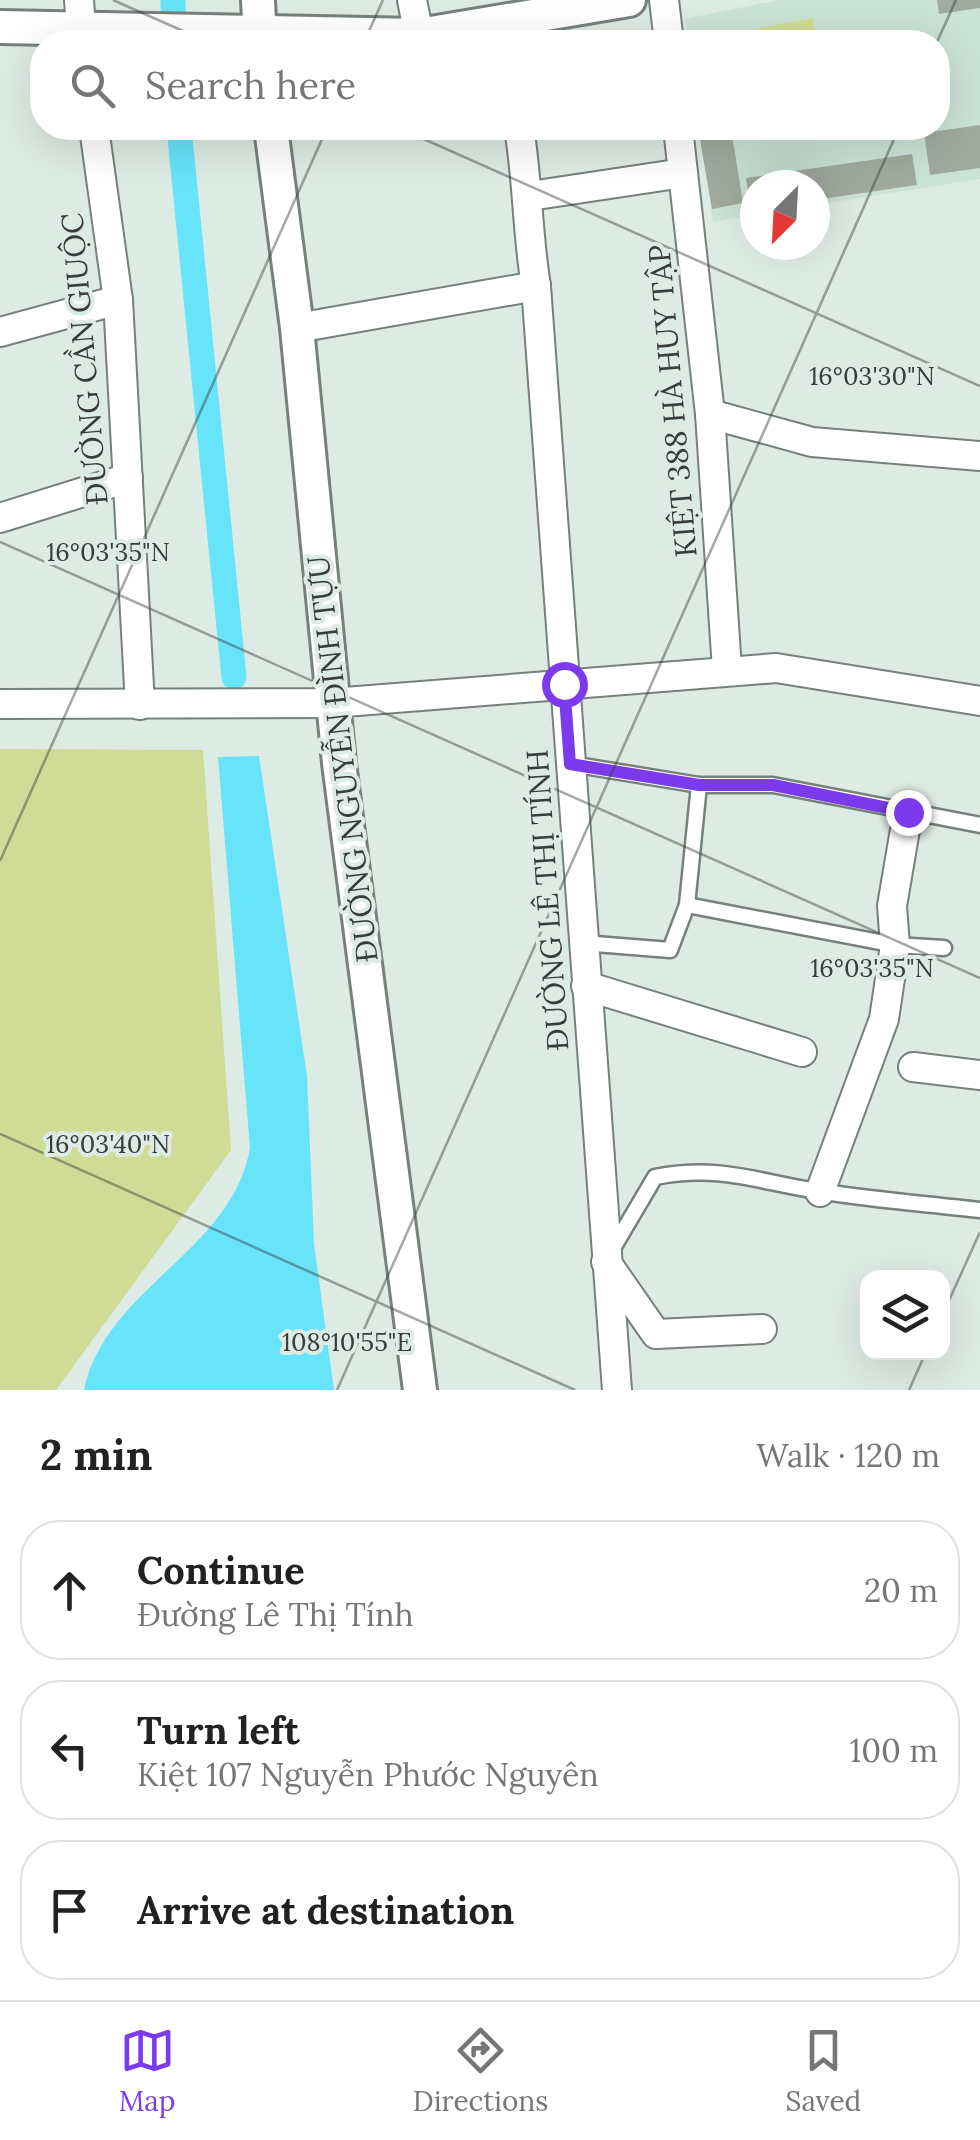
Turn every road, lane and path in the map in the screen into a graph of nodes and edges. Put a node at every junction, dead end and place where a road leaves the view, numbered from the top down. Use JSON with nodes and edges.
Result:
{"nodes":[{"id":1,"x":258,"y":0,"type":"edge"},
{"id":2,"x":412,"y":0,"type":"edge"},
{"id":3,"x":628,"y":0,"type":"edge"},
{"id":4,"x":664,"y":0,"type":"edge"},
{"id":5,"x":81,"y":24,"type":"edge"},
{"id":6,"x":0,"y":27,"type":"edge"},
{"id":7,"x":125,"y":30,"type":"edge"},
{"id":8,"x":260,"y":30,"type":"edge"},
{"id":9,"x":418,"y":30,"type":"edge"},
{"id":10,"x":511,"y":30,"type":"edge"},
{"id":11,"x":667,"y":30,"type":"edge"},
{"id":12,"x":96,"y":140,"type":"edge"},
{"id":13,"x":273,"y":140,"type":"edge"},
{"id":14,"x":521,"y":140,"type":"edge"},
{"id":15,"x":679,"y":140,"type":"edge"},
{"id":16,"x":683,"y":173,"type":"junction"},
{"id":17,"x":530,"y":196,"type":"junction"},
{"id":18,"x":536,"y":286,"type":"junction"},
{"id":19,"x":118,"y":300,"type":"junction"},
{"id":20,"x":297,"y":328,"type":"junction"},
{"id":21,"x":0,"y":332,"type":"edge"},
{"id":22,"x":710,"y":414,"type":"junction"},
{"id":23,"x":980,"y":456,"type":"edge"},
{"id":24,"x":128,"y":478,"type":"junction"},
{"id":25,"x":0,"y":518,"type":"edge"},
{"id":26,"x":726,"y":670,"type":"junction"},
{"id":27,"x":564,"y":684,"type":"junction"},
{"id":28,"x":980,"y":700,"type":"edge"},
{"id":29,"x":332,"y":703,"type":"junction"},
{"id":30,"x":0,"y":704,"type":"edge"},
{"id":31,"x":140,"y":705,"type":"junction"},
{"id":32,"x":570,"y":764,"type":"junction"},
{"id":33,"x":699,"y":785,"type":"junction"},
{"id":34,"x":908,"y":812,"type":"junction"},
{"id":35,"x":980,"y":825,"type":"edge"},
{"id":36,"x":686,"y":905,"type":"junction"},
{"id":37,"x":583,"y":943,"type":"junction"},
{"id":38,"x":896,"y":945,"type":"junction"},
{"id":39,"x":944,"y":948,"type":"dead end"},
{"id":40,"x":586,"y":986,"type":"junction"},
{"id":41,"x":802,"y":1052,"type":"dead end"},
{"id":42,"x":913,"y":1067,"type":"dead end"},
{"id":43,"x":980,"y":1075,"type":"edge"},
{"id":44,"x":820,"y":1192,"type":"junction"},
{"id":45,"x":980,"y":1210,"type":"edge"},
{"id":46,"x":606,"y":1261,"type":"junction"},
{"id":47,"x":762,"y":1329,"type":"dead end"},
{"id":48,"x":420,"y":1390,"type":"edge"},
{"id":49,"x":617,"y":1390,"type":"edge"}],
"edges":[{"from":1,"to":8,"type":"street"},
{"from":2,"to":9,"type":"street"},
{"from":3,"to":10,"type":"street"},
{"from":4,"to":11,"type":"street"},
{"from":5,"to":6,"type":"street"},
{"from":5,"to":7,"type":"street"},
{"from":12,"to":19,"type":"street","name":"ĐƯỜNG CẦN GIUỘC"},
{"from":13,"to":20,"type":"street","name":"ĐƯỜNG NGUYỄN ĐÌNH TỰU"},
{"from":14,"to":17,"type":"street","name":"ĐƯỜNG LÊ THỊ TÍNH"},
{"from":15,"to":16,"type":"street","name":"KIỆT 388 HÀ HUY TẬP"},
{"from":16,"to":17,"type":"street"},
{"from":16,"to":22,"type":"street","name":"KIỆT 388 HÀ HUY TẬP"},
{"from":17,"to":18,"type":"street","name":"ĐƯỜNG LÊ THỊ TÍNH"},
{"from":18,"to":20,"type":"street"},
{"from":18,"to":27,"type":"street","name":"ĐƯỜNG LÊ THỊ TÍNH"},
{"from":19,"to":21,"type":"street"},
{"from":19,"to":24,"type":"street","name":"ĐƯỜNG CẦN GIUỘC"},
{"from":20,"to":29,"type":"street","name":"ĐƯỜNG NGUYỄN ĐÌNH TỰU"},
{"from":22,"to":23,"type":"street"},
{"from":22,"to":26,"type":"street","name":"KIỆT 388 HÀ HUY TẬP"},
{"from":24,"to":25,"type":"street"},
{"from":24,"to":31,"type":"street","name":"ĐƯỜNG CẦN GIUỘC"},
{"from":26,"to":27,"type":"street"},
{"from":26,"to":28,"type":"street"},
{"from":27,"to":29,"type":"street"},
{"from":27,"to":32,"type":"street","name":"ĐƯỜNG LÊ THỊ TÍNH"},
{"from":29,"to":31,"type":"street"},
{"from":29,"to":48,"type":"street","name":"ĐƯỜNG NGUYỄN ĐÌNH TỰU"},
{"from":30,"to":31,"type":"street"},
{"from":32,"to":33,"type":"lane"},
{"from":32,"to":37,"type":"street","name":"ĐƯỜNG LÊ THỊ TÍNH"},
{"from":33,"to":34,"type":"lane"},
{"from":33,"to":36,"type":"lane"},
{"from":34,"to":35,"type":"lane"},
{"from":34,"to":38,"type":"street"},
{"from":36,"to":37,"type":"lane"},
{"from":36,"to":38,"type":"lane"},
{"from":37,"to":40,"type":"street","name":"ĐƯỜNG LÊ THỊ TÍNH"},
{"from":38,"to":39,"type":"lane"},
{"from":38,"to":44,"type":"street"},
{"from":40,"to":41,"type":"street"},
{"from":40,"to":46,"type":"street","name":"ĐƯỜNG LÊ THỊ TÍNH"},
{"from":42,"to":43,"type":"street"},
{"from":44,"to":45,"type":"lane"},
{"from":44,"to":46,"type":"lane"},
{"from":46,"to":47,"type":"street"},
{"from":46,"to":49,"type":"street","name":"ĐƯỜNG LÊ THỊ TÍNH"}]}
